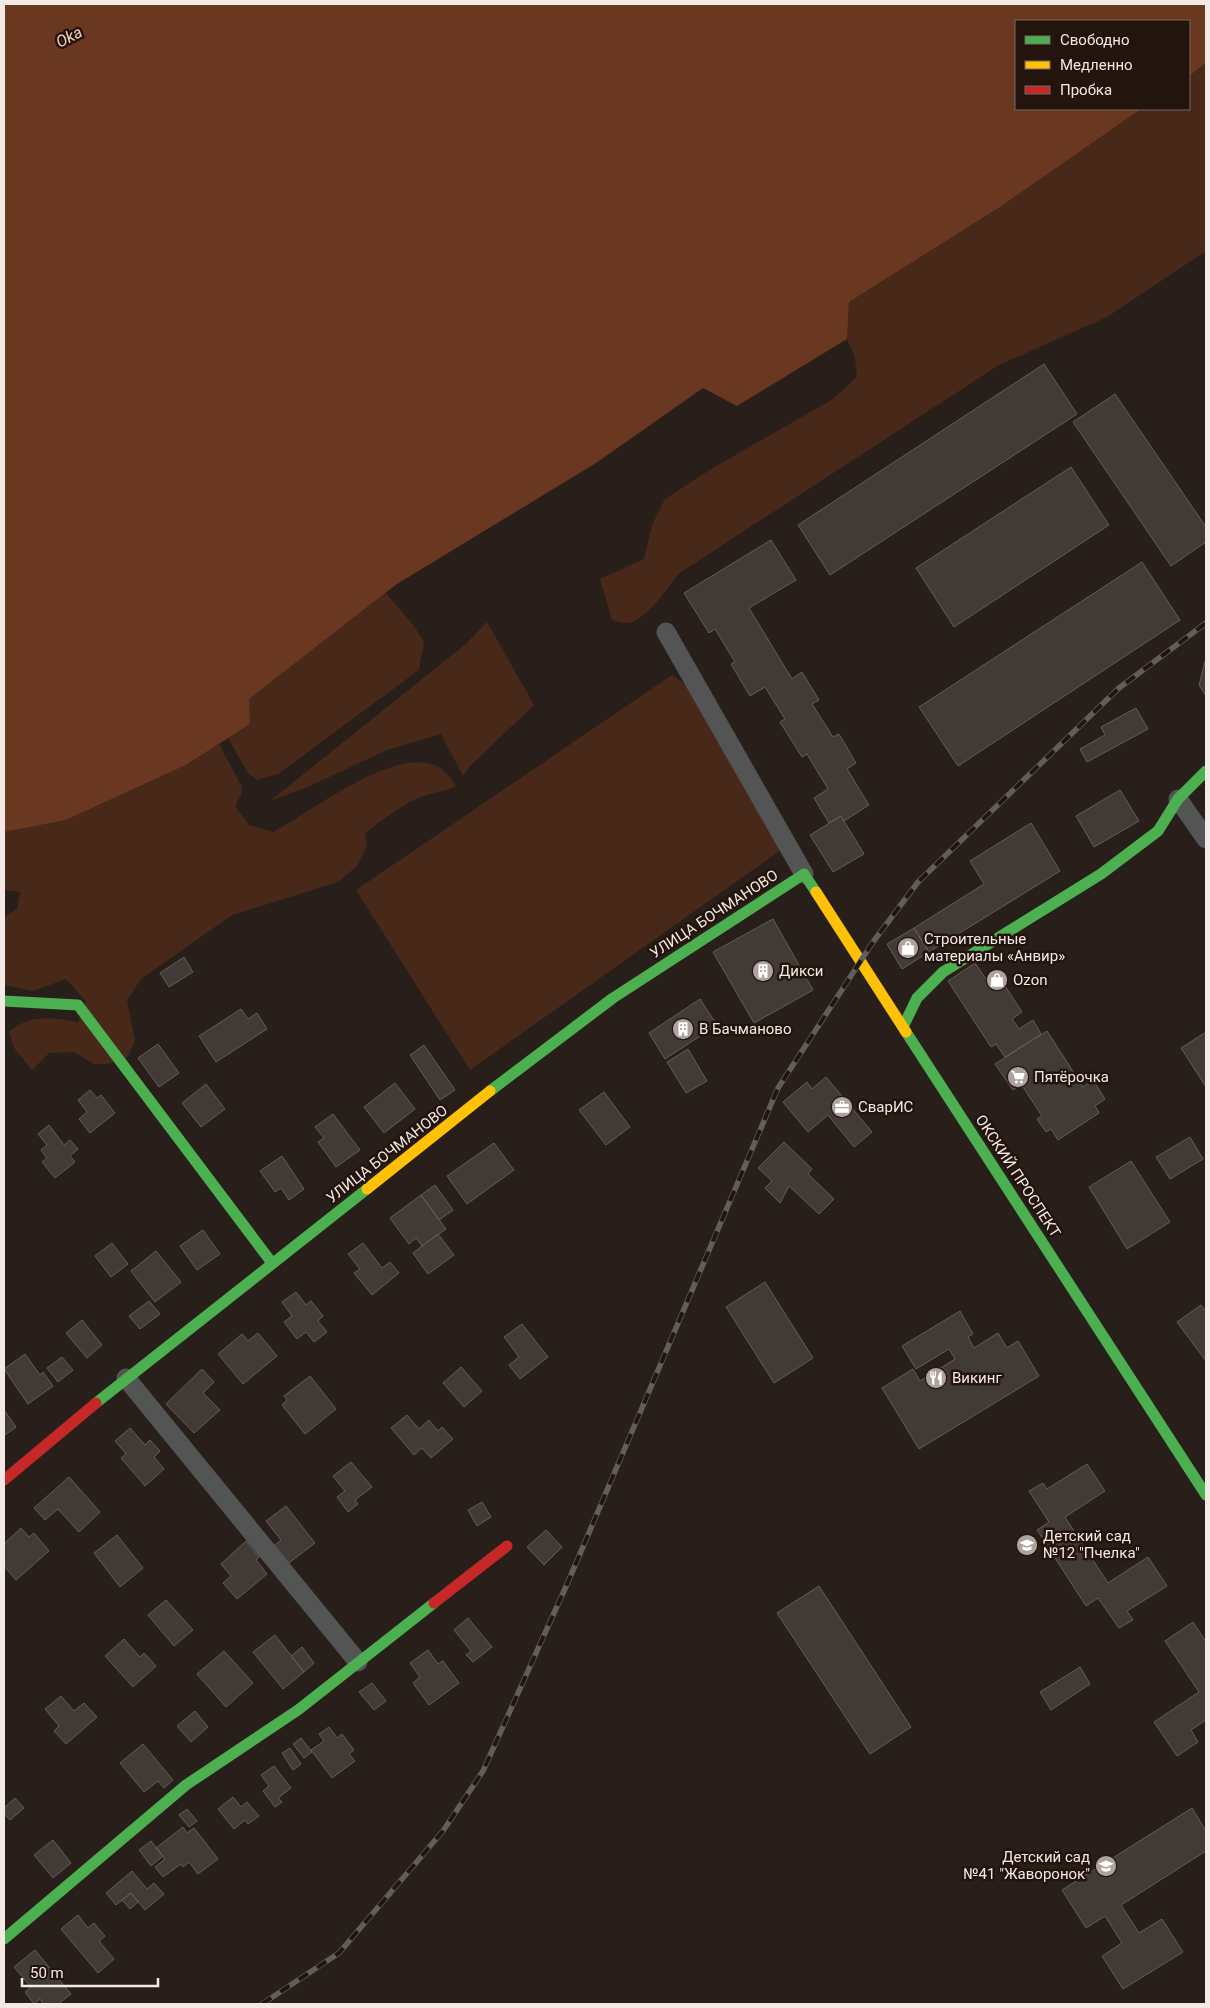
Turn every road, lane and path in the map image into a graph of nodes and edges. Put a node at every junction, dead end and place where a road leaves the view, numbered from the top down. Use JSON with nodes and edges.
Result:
{"nodes":[{"id":1,"x":666,"y":632,"type":"dead end"},
{"id":2,"x":1206,"y":771,"type":"edge"},
{"id":3,"x":1178,"y":799,"type":"junction"},
{"id":4,"x":1206,"y":838,"type":"edge"},
{"id":5,"x":804,"y":874,"type":"junction"},
{"id":6,"x":4,"y":1001,"type":"edge"},
{"id":7,"x":903,"y":1027,"type":"junction"},
{"id":8,"x":272,"y":1263,"type":"junction"},
{"id":9,"x":126,"y":1378,"type":"junction"},
{"id":10,"x":4,"y":1480,"type":"edge"},
{"id":11,"x":1206,"y":1495,"type":"edge"},
{"id":12,"x":507,"y":1546,"type":"dead end"},
{"id":13,"x":358,"y":1662,"type":"junction"},
{"id":14,"x":4,"y":1939,"type":"edge"}],
"edges":[{"from":1,"to":5,"type":"street"},
{"from":2,"to":3,"type":"main road"},
{"from":3,"to":4,"type":"street"},
{"from":3,"to":7,"type":"main road"},
{"from":5,"to":7,"type":"main road","name":"ОКСКИЙ ПРОСПЕКТ"},
{"from":5,"to":8,"type":"main road","name":"УЛИЦА БОЧМАНОВО"},
{"from":6,"to":8,"type":"main road"},
{"from":7,"to":11,"type":"main road","name":"ОКСКИЙ ПРОСПЕКТ"},
{"from":8,"to":9,"type":"main road","name":"УЛИЦА БОЧМАНОВО"},
{"from":9,"to":10,"type":"main road","name":"УЛИЦА БОЧМАНОВО"},
{"from":9,"to":13,"type":"street"},
{"from":12,"to":13,"type":"main road"},
{"from":13,"to":14,"type":"main road"}]}
